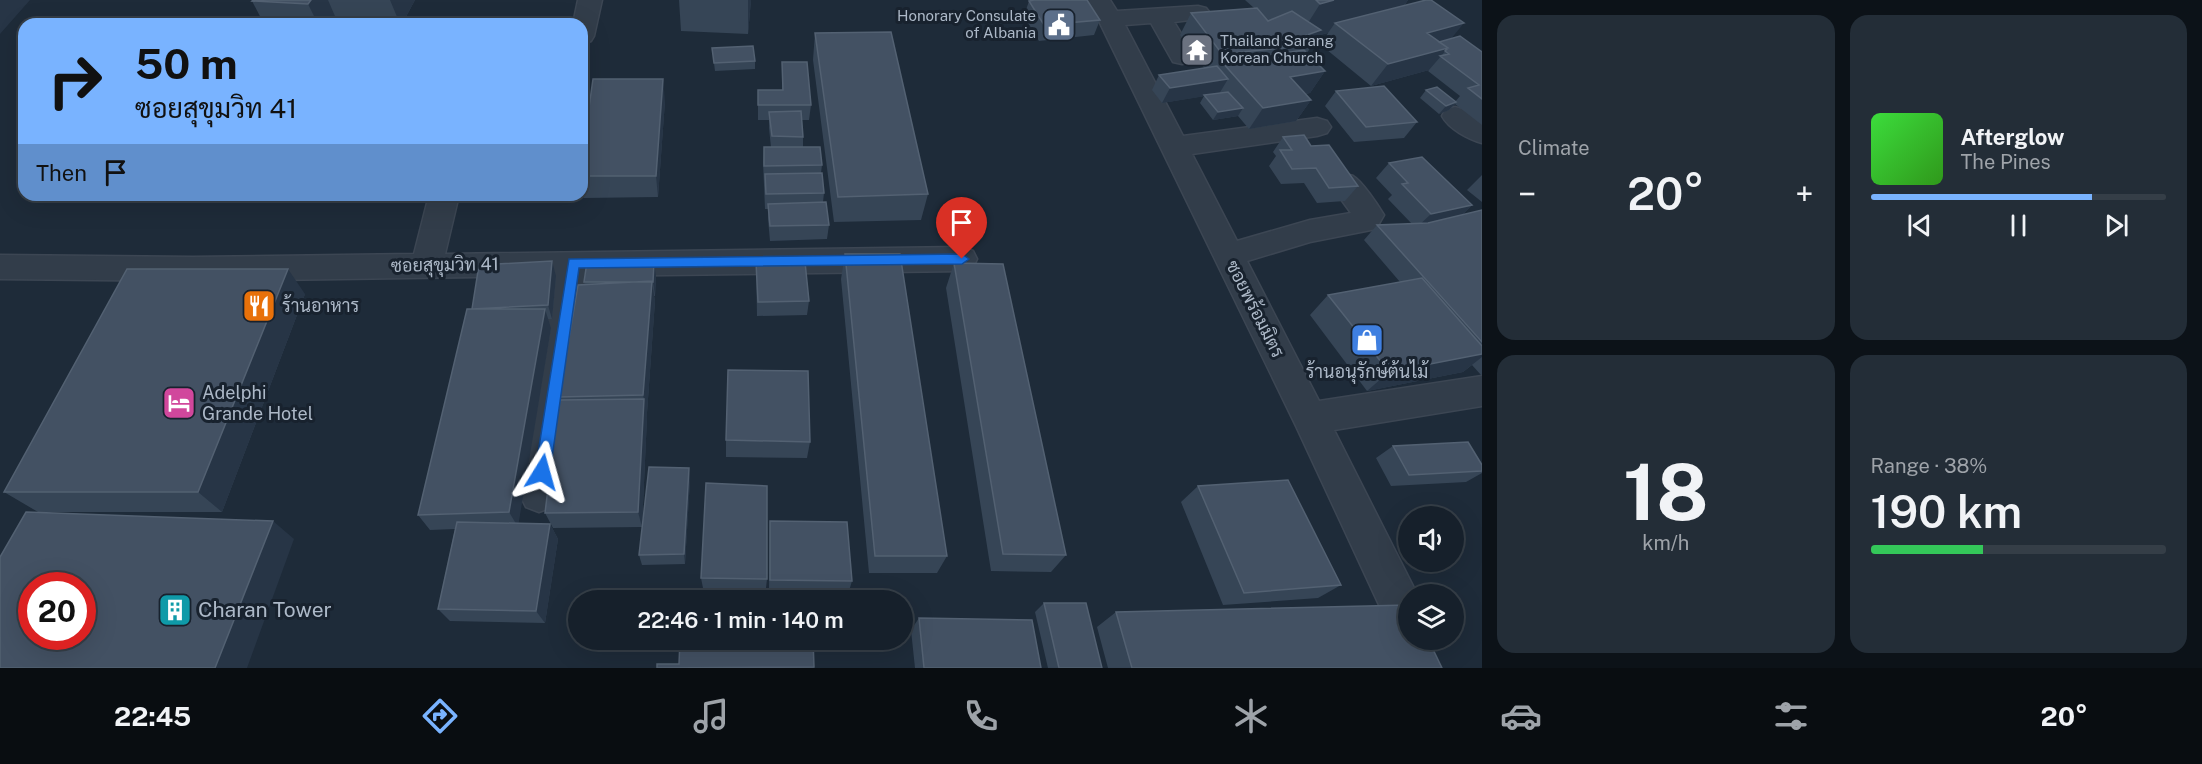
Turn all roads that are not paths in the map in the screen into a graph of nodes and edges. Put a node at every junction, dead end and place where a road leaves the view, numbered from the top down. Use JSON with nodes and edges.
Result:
{"nodes":[{"id":1,"x":590,"y":0,"type":"edge"},
{"id":2,"x":1104,"y":9,"type":"edge"},
{"id":3,"x":1198,"y":13,"type":"edge"},
{"id":4,"x":1159,"y":16,"type":"junction"},
{"id":5,"x":586,"y":18,"type":"edge"},
{"id":6,"x":1182,"y":56,"type":"dead end"},
{"id":7,"x":1455,"y":116,"type":"dead end"},
{"id":8,"x":1317,"y":127,"type":"dead end"},
{"id":9,"x":1482,"y":134,"type":"edge"},
{"id":10,"x":1174,"y":147,"type":"junction"},
{"id":11,"x":1344,"y":184,"type":"edge"},
{"id":12,"x":443,"y":201,"type":"edge"},
{"id":13,"x":1228,"y":255,"type":"junction"},
{"id":14,"x":962,"y":259,"type":"dead end"},
{"id":15,"x":573,"y":263,"type":"junction"},
{"id":16,"x":482,"y":264,"type":"junction"},
{"id":17,"x":427,"y":265,"type":"junction"},
{"id":18,"x":0,"y":267,"type":"edge"},
{"id":19,"x":474,"y":298,"type":"edge"},
{"id":20,"x":1482,"y":391,"type":"edge"},
{"id":21,"x":1310,"y":418,"type":"junction"},
{"id":22,"x":539,"y":495,"type":"dead end"},
{"id":23,"x":1398,"y":599,"type":"edge"}],
"edges":[{"from":1,"to":5,"type":"street"},
{"from":2,"to":4,"type":"street"},
{"from":2,"to":10,"type":"street","name":"ซอยพร้อมมิตร"},
{"from":3,"to":4,"type":"street"},
{"from":4,"to":6,"type":"street"},
{"from":7,"to":9,"type":"street"},
{"from":8,"to":10,"type":"street"},
{"from":10,"to":13,"type":"street","name":"ซอยพร้อมมิตร"},
{"from":11,"to":13,"type":"street"},
{"from":12,"to":17,"type":"street"},
{"from":13,"to":21,"type":"street","name":"ซอยพร้อมมิตร"},
{"from":14,"to":15,"type":"street","name":"ซอยสุขุมวิท 41"},
{"from":15,"to":16,"type":"street","name":"ซอยสุขุมวิท 41"},
{"from":15,"to":22,"type":"street"},
{"from":16,"to":17,"type":"street","name":"ซอยสุขุมวิท 41"},
{"from":16,"to":19,"type":"street"},
{"from":17,"to":18,"type":"street","name":"ซอยสุขุมวิท 41"},
{"from":20,"to":21,"type":"street"},
{"from":21,"to":23,"type":"street","name":"ซอยพร้อมมิตร"}]}
